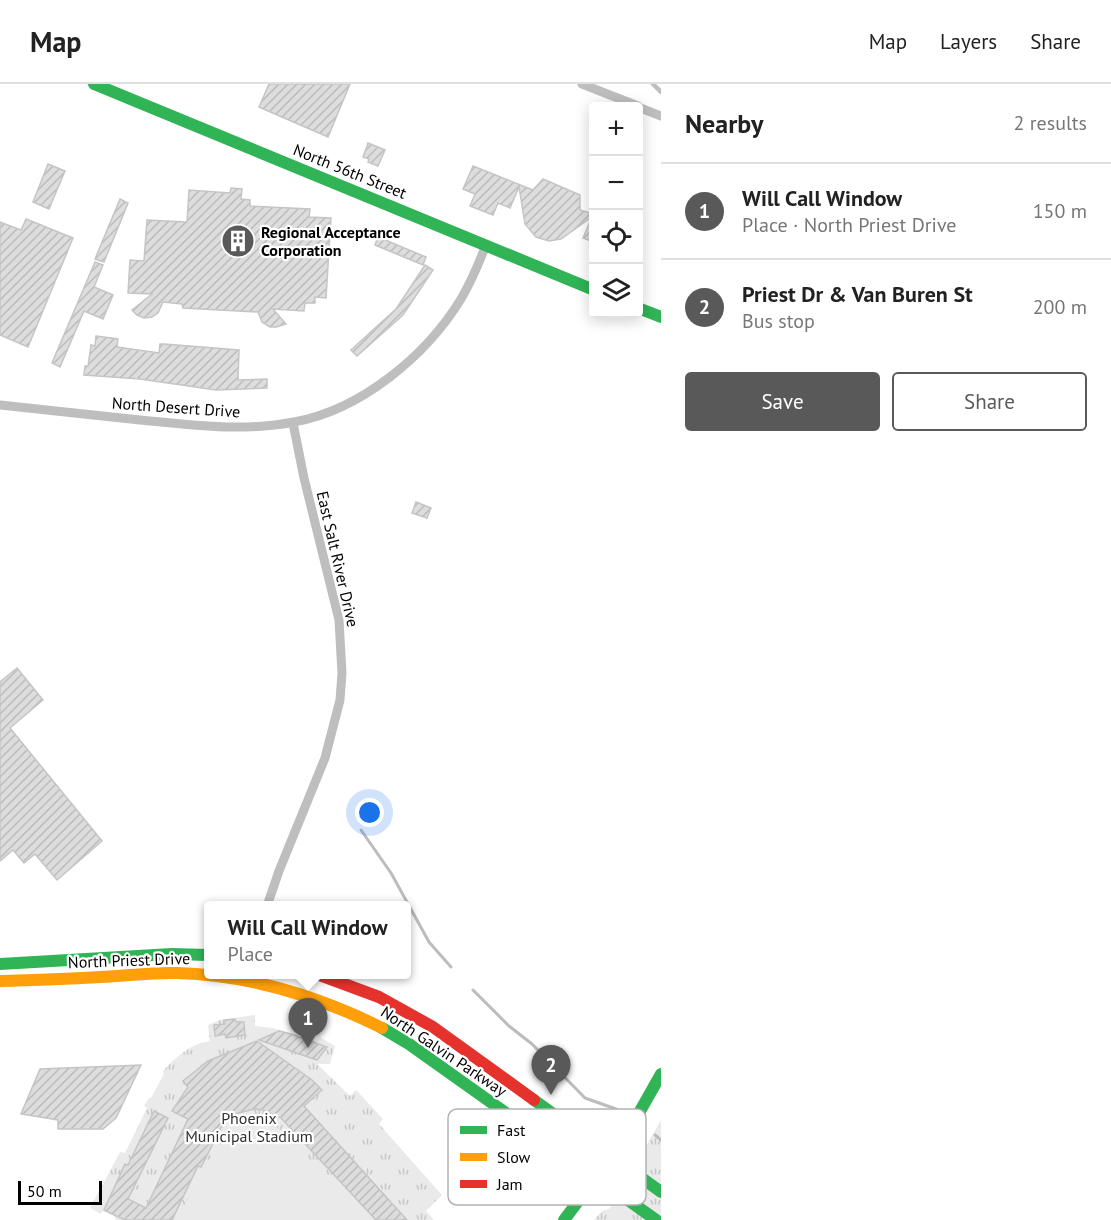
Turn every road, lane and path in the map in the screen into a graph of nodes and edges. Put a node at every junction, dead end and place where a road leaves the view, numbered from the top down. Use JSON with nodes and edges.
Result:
{"nodes":[{"id":1,"x":94,"y":84,"type":"edge"},
{"id":2,"x":582,"y":84,"type":"edge"},
{"id":3,"x":653,"y":84,"type":"edge"},
{"id":4,"x":661,"y":92,"type":"edge"},
{"id":5,"x":626,"y":102,"type":"edge"},
{"id":6,"x":643,"y":108,"type":"edge"},
{"id":7,"x":660,"y":112,"type":"edge"},
{"id":8,"x":486,"y":245,"type":"junction"},
{"id":9,"x":589,"y":288,"type":"edge"},
{"id":10,"x":643,"y":310,"type":"edge"},
{"id":11,"x":661,"y":317,"type":"edge"},
{"id":12,"x":0,"y":405,"type":"edge"},
{"id":13,"x":293,"y":423,"type":"junction"},
{"id":14,"x":269,"y":901,"type":"edge"},
{"id":15,"x":204,"y":955,"type":"edge"},
{"id":16,"x":0,"y":964,"type":"edge"},
{"id":17,"x":204,"y":975,"type":"edge"},
{"id":18,"x":255,"y":979,"type":"edge"},
{"id":19,"x":329,"y":979,"type":"edge"},
{"id":20,"x":0,"y":981,"type":"edge"},
{"id":21,"x":360,"y":1016,"type":"joint"},
{"id":22,"x":661,"y":1074,"type":"edge"},
{"id":23,"x":503,"y":1109,"type":"edge"},
{"id":24,"x":546,"y":1109,"type":"edge"},
{"id":25,"x":642,"y":1109,"type":"edge"},
{"id":26,"x":646,"y":1181,"type":"edge"},
{"id":27,"x":661,"y":1192,"type":"edge"},
{"id":28,"x":576,"y":1205,"type":"edge"},
{"id":29,"x":636,"y":1205,"type":"edge"},
{"id":30,"x":564,"y":1220,"type":"edge"},
{"id":31,"x":656,"y":1220,"type":"edge"}],
"edges":[{"from":1,"to":8,"type":"main road","name":"North 56th Street"},
{"from":2,"to":5,"type":"street"},
{"from":3,"to":4,"type":"lane"},
{"from":6,"to":7,"type":"street"},
{"from":8,"to":9,"type":"main road","name":"North 56th Street"},
{"from":8,"to":13,"type":"street","name":"North Desert Drive"},
{"from":10,"to":11,"type":"main road"},
{"from":12,"to":13,"type":"street","name":"North Desert Drive"},
{"from":13,"to":14,"type":"street","name":"East Salt River Drive"},
{"from":15,"to":16,"type":"main road","name":"North Priest Drive"},
{"from":17,"to":20,"type":"main road","name":"North Priest Drive"},
{"from":18,"to":21,"type":"main road","name":"North Priest Drive"},
{"from":19,"to":24,"type":"main road","name":"North Galvin Parkway"},
{"from":21,"to":23,"type":"main road","name":"North Galvin Parkway"},
{"from":22,"to":25,"type":"main road"},
{"from":26,"to":27,"type":"main road","name":"North Galvin Parkway"},
{"from":28,"to":30,"type":"main road"},
{"from":29,"to":31,"type":"main road","name":"North Galvin Parkway"}]}
